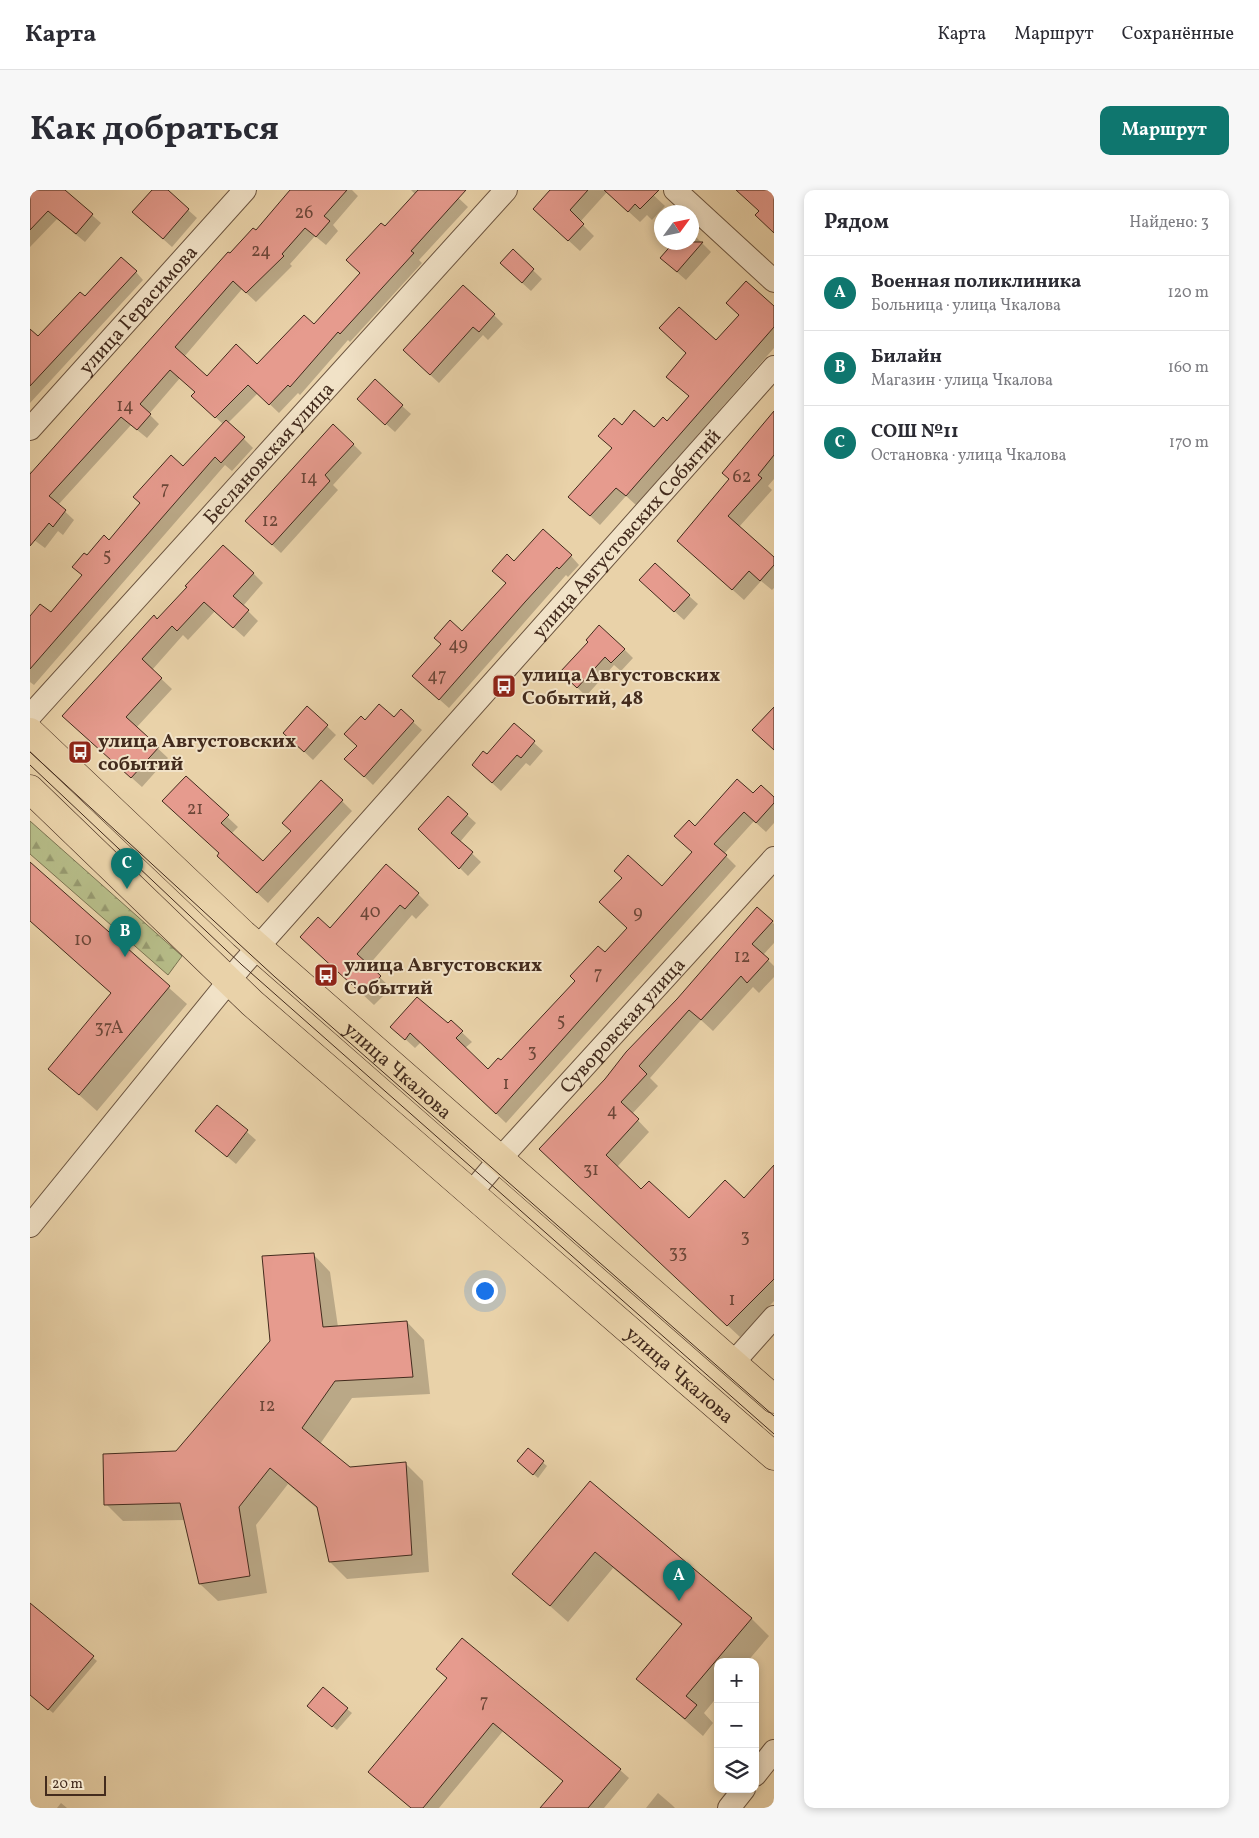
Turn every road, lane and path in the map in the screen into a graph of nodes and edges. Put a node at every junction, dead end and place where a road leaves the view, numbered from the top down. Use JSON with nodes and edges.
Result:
{"nodes":[{"id":1,"x":245,"y":190,"type":"edge"},
{"id":2,"x":506,"y":190,"type":"edge"},
{"id":3,"x":674,"y":190,"type":"edge"},
{"id":4,"x":774,"y":281,"type":"edge"},
{"id":5,"x":774,"y":367,"type":"edge"},
{"id":6,"x":30,"y":429,"type":"edge"},
{"id":7,"x":30,"y":716,"type":"edge"},
{"id":8,"x":30,"y":732,"type":"edge"},
{"id":9,"x":30,"y":789,"type":"edge"},
{"id":10,"x":774,"y":858,"type":"edge"},
{"id":11,"x":258,"y":948,"type":"junction"},
{"id":12,"x":228,"y":982,"type":"junction"},
{"id":13,"x":499,"y":1160,"type":"junction"},
{"id":14,"x":471,"y":1193,"type":"junction"},
{"id":15,"x":30,"y":1226,"type":"edge"},
{"id":16,"x":774,"y":1316,"type":"edge"},
{"id":17,"x":733,"y":1363,"type":"junction"},
{"id":18,"x":774,"y":1399,"type":"edge"},
{"id":19,"x":774,"y":1456,"type":"edge"},
{"id":20,"x":774,"y":1751,"type":"edge"},
{"id":21,"x":759,"y":1770,"type":"edge"},
{"id":22,"x":741,"y":1793,"type":"edge"},
{"id":23,"x":729,"y":1808,"type":"edge"}],
"edges":[{"from":1,"to":6,"type":"street","name":"улица Герасимова"},
{"from":2,"to":7,"type":"street","name":"Беслановская улица"},
{"from":3,"to":4,"type":"street"},
{"from":5,"to":11,"type":"street","name":"улица Августовских Событий"},
{"from":8,"to":11,"type":"main road","name":"улица Чкалова"},
{"from":9,"to":12,"type":"main road","name":"улица Чкалова"},
{"from":10,"to":13,"type":"street","name":"Суворовская улица"},
{"from":11,"to":12,"type":"street"},
{"from":11,"to":13,"type":"main road","name":"улица Чкалова"},
{"from":12,"to":14,"type":"main road","name":"улица Чкалова"},
{"from":12,"to":15,"type":"street"},
{"from":13,"to":14,"type":"street","name":"Суворовская улица"},
{"from":13,"to":17,"type":"main road","name":"улица Чкалова"},
{"from":14,"to":19,"type":"main road","name":"улица Чкалова"},
{"from":16,"to":17,"type":"street"},
{"from":17,"to":18,"type":"main road","name":"улица Чкалова"},
{"from":20,"to":21,"type":"street"},
{"from":22,"to":23,"type":"street"}]}
